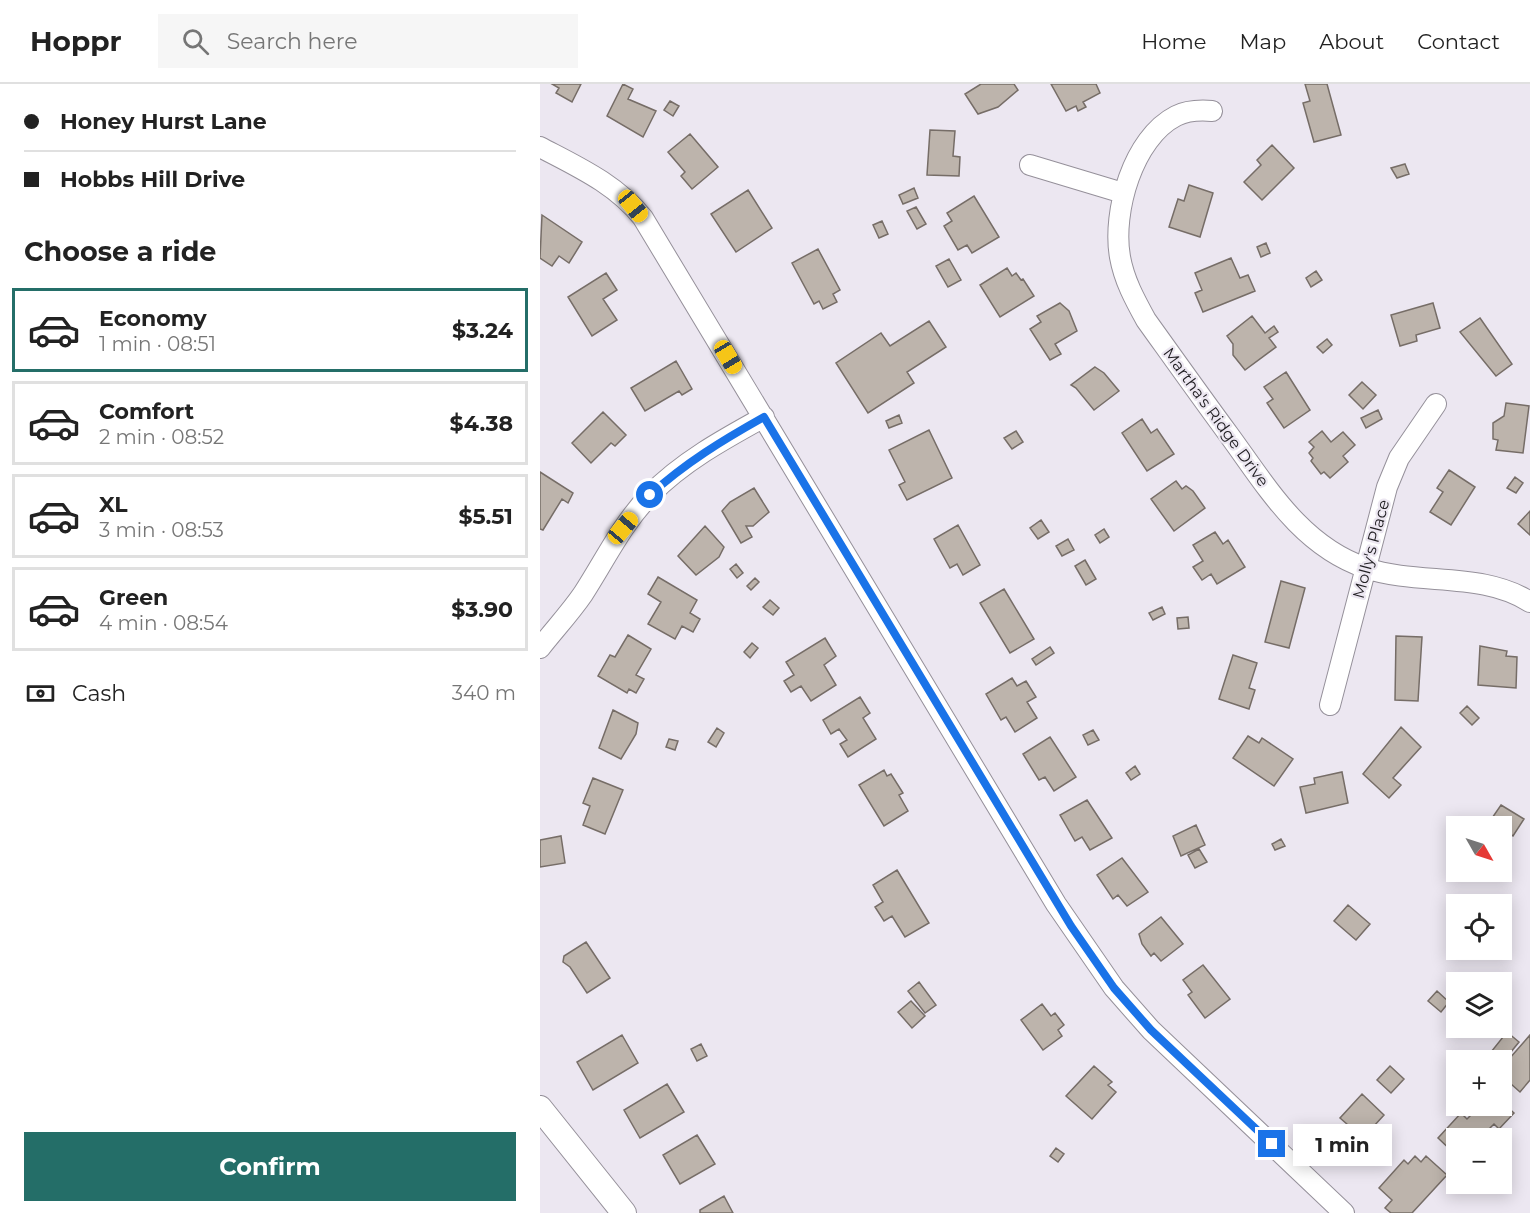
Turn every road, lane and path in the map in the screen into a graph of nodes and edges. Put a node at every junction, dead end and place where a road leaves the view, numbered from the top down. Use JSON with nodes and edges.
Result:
{"nodes":[{"id":1,"x":1212,"y":111,"type":"dead end"},
{"id":2,"x":540,"y":147,"type":"edge"},
{"id":3,"x":1030,"y":165,"type":"dead end"},
{"id":4,"x":1123,"y":193,"type":"junction"},
{"id":5,"x":1436,"y":404,"type":"dead end"},
{"id":6,"x":764,"y":417,"type":"junction"},
{"id":7,"x":1366,"y":568,"type":"junction"},
{"id":8,"x":1530,"y":602,"type":"edge"},
{"id":9,"x":540,"y":648,"type":"edge"},
{"id":10,"x":1329,"y":705,"type":"dead end"},
{"id":11,"x":540,"y":1108,"type":"edge"},
{"id":12,"x":624,"y":1213,"type":"edge"},
{"id":13,"x":1344,"y":1213,"type":"edge"}],
"edges":[{"from":1,"to":4,"type":"street","name":"Martha's Ridge Drive"},
{"from":2,"to":6,"type":"street"},
{"from":3,"to":4,"type":"street"},
{"from":4,"to":7,"type":"street","name":"Martha's Ridge Drive"},
{"from":5,"to":7,"type":"street","name":"Molly's Place"},
{"from":6,"to":9,"type":"street"},
{"from":6,"to":13,"type":"street"},
{"from":7,"to":8,"type":"street","name":"Martha's Ridge Drive"},
{"from":7,"to":10,"type":"street","name":"Molly's Place"},
{"from":11,"to":12,"type":"street"}]}
